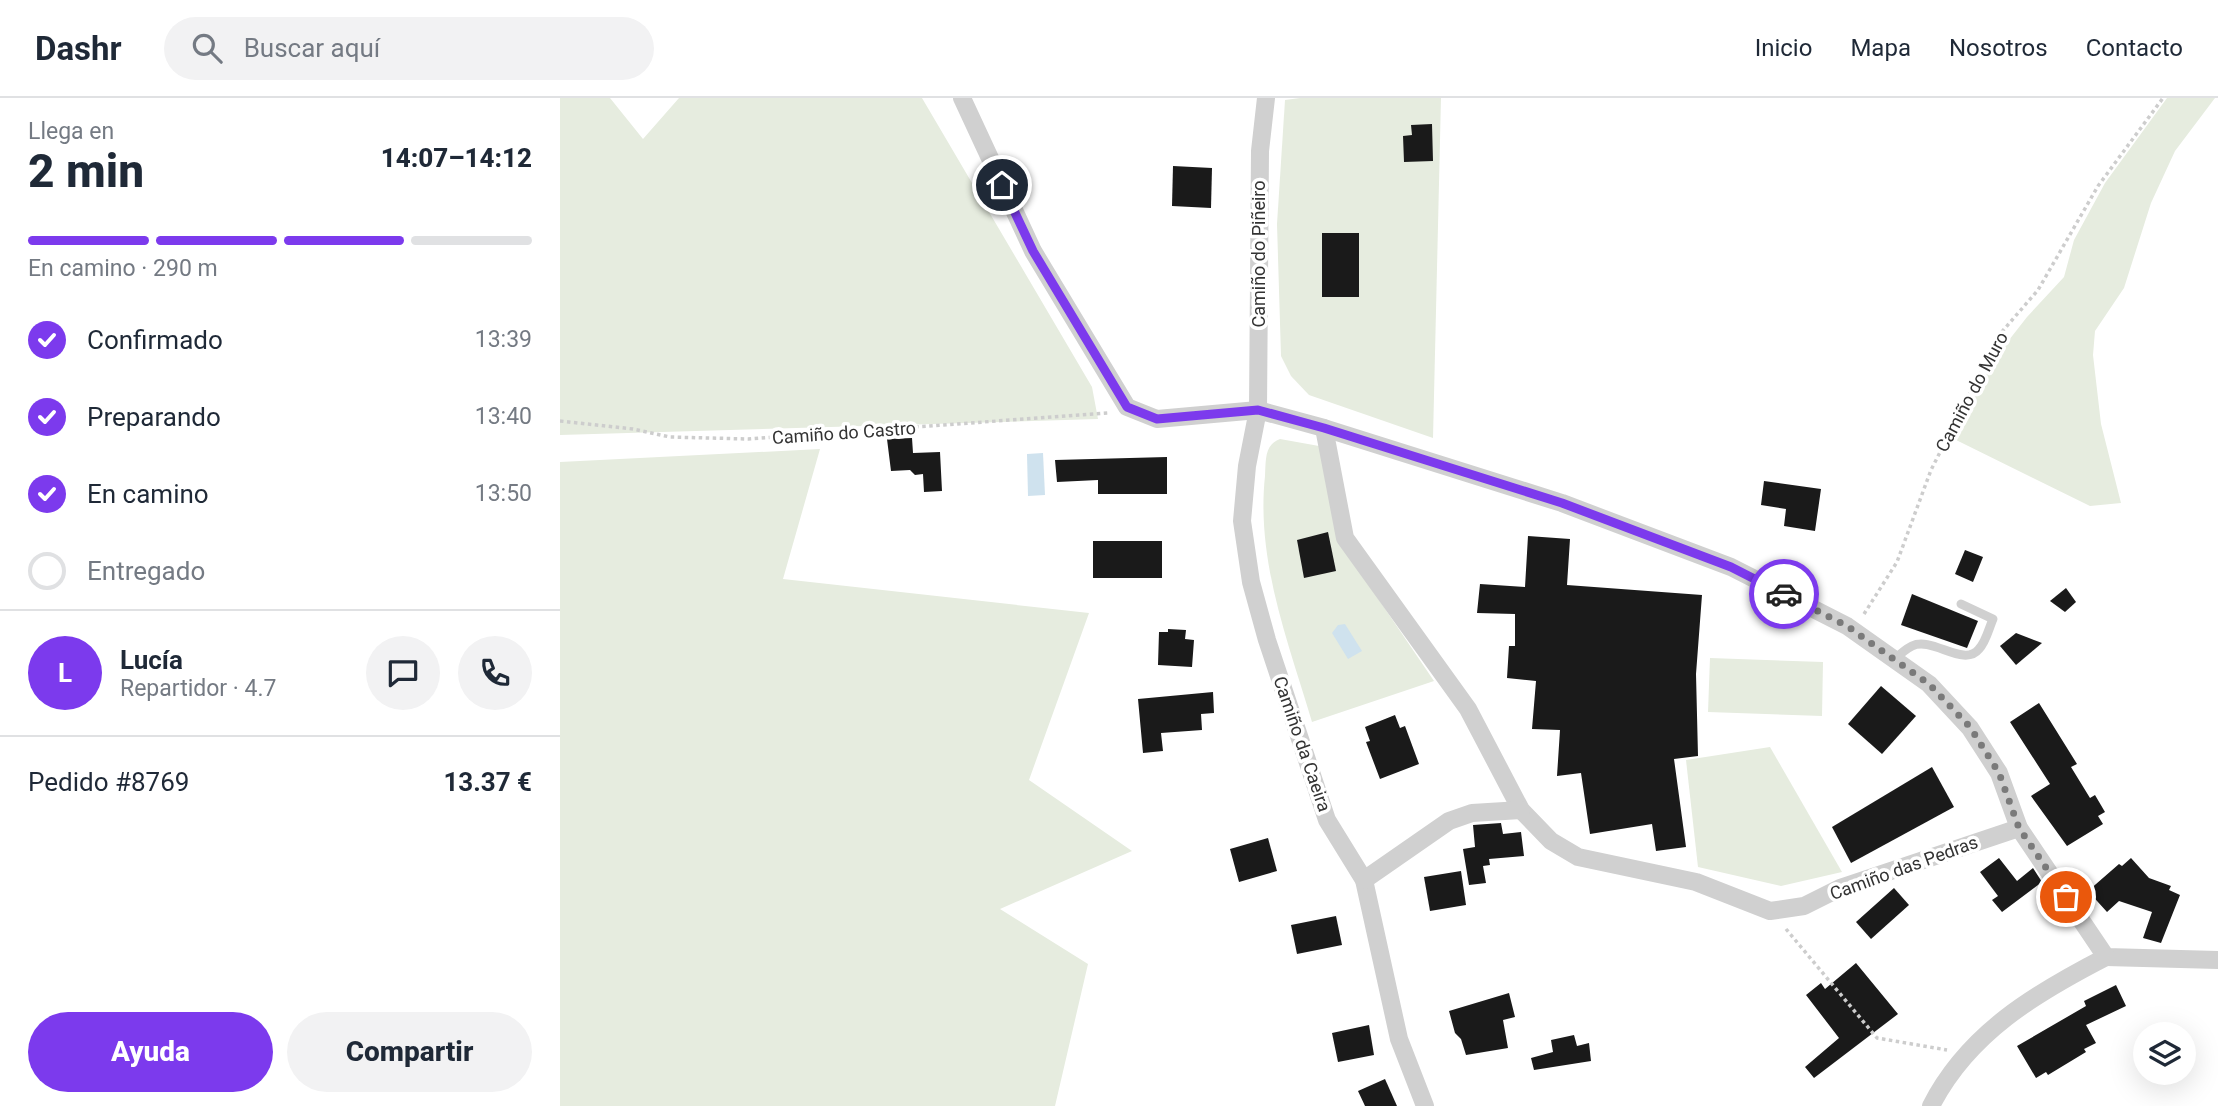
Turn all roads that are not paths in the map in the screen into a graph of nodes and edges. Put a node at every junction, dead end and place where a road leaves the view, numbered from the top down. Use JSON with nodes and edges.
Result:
{"nodes":[{"id":1,"x":962,"y":98,"type":"edge"},
{"id":2,"x":1266,"y":98,"type":"edge"},
{"id":3,"x":1258,"y":410,"type":"junction"},
{"id":4,"x":1324,"y":428,"type":"junction"},
{"id":5,"x":1961,"y":604,"type":"dead end"},
{"id":6,"x":1894,"y":660,"type":"junction"},
{"id":7,"x":1521,"y":810,"type":"junction"},
{"id":8,"x":2019,"y":828,"type":"junction"},
{"id":9,"x":1364,"y":880,"type":"junction"},
{"id":10,"x":2106,"y":957,"type":"junction"},
{"id":11,"x":2218,"y":960,"type":"edge"},
{"id":12,"x":1425,"y":1106,"type":"edge"},
{"id":13,"x":1931,"y":1106,"type":"edge"}],
"edges":[{"from":1,"to":3,"type":"street"},
{"from":2,"to":3,"type":"street","name":"Camiño do Piñeiro"},
{"from":3,"to":4,"type":"street"},
{"from":3,"to":9,"type":"street","name":"Camiño da Caeira"},
{"from":4,"to":6,"type":"street"},
{"from":4,"to":7,"type":"street"},
{"from":5,"to":6,"type":"lane"},
{"from":6,"to":8,"type":"street"},
{"from":7,"to":8,"type":"street","name":"Camiño das Pedras"},
{"from":7,"to":9,"type":"street"},
{"from":8,"to":10,"type":"street"},
{"from":9,"to":12,"type":"street","name":"Camiño da Caeira"},
{"from":10,"to":11,"type":"street"},
{"from":10,"to":13,"type":"street"}]}
